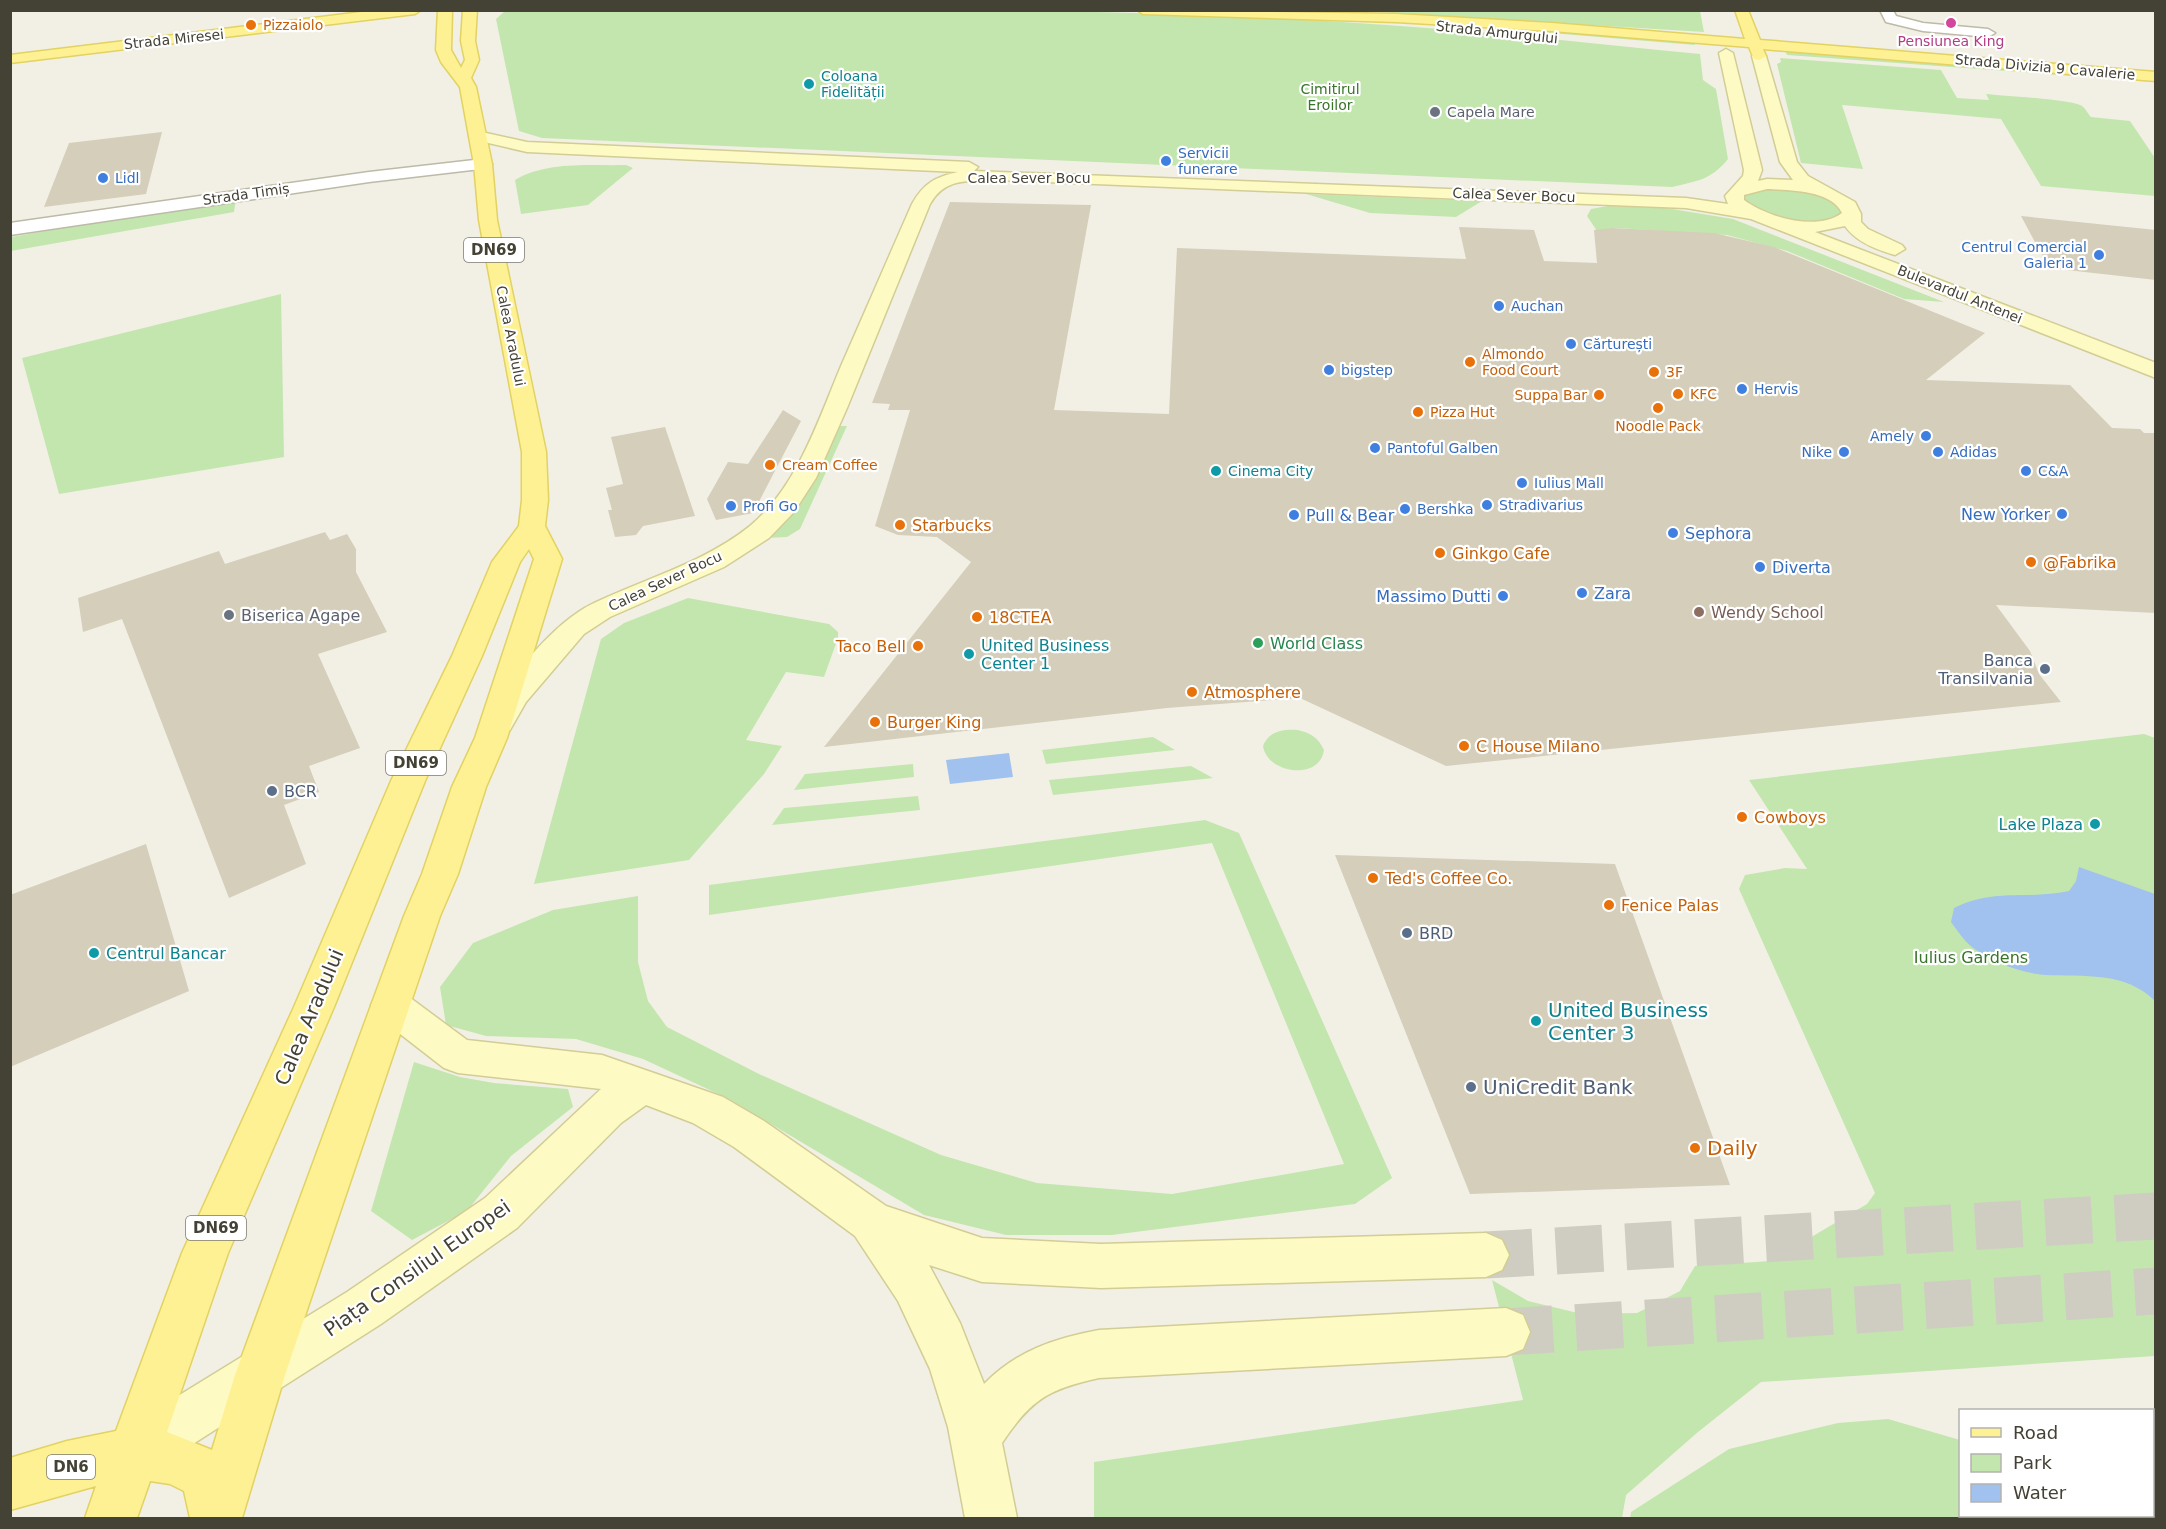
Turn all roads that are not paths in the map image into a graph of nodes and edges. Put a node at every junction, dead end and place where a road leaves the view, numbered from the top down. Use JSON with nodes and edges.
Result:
{"nodes":[{"id":1,"x":415,"y":10,"type":"edge"},
{"id":2,"x":461,"y":10,"type":"edge"},
{"id":3,"x":470,"y":10,"type":"edge"},
{"id":4,"x":1143,"y":10,"type":"edge"},
{"id":5,"x":1741,"y":10,"type":"edge"},
{"id":6,"x":1886,"y":10,"type":"edge"},
{"id":7,"x":445,"y":11,"type":"edge"},
{"id":8,"x":338,"y":21,"type":"junction"},
{"id":9,"x":1724,"y":40,"type":"junction"},
{"id":10,"x":1994,"y":43,"type":"junction"},
{"id":11,"x":1756,"y":49,"type":"junction"},
{"id":12,"x":10,"y":59,"type":"edge"},
{"id":13,"x":465,"y":76,"type":"junction"},
{"id":14,"x":2156,"y":78,"type":"edge"},
{"id":15,"x":2156,"y":85,"type":"edge"},
{"id":16,"x":477,"y":136,"type":"junction"},
{"id":17,"x":618,"y":152,"type":"junction"},
{"id":18,"x":500,"y":163,"type":"junction"},
{"id":19,"x":911,"y":165,"type":"junction"},
{"id":20,"x":939,"y":182,"type":"junction"},
{"id":21,"x":1705,"y":186,"type":"dead end"},
{"id":22,"x":1734,"y":187,"type":"junction"},
{"id":23,"x":1824,"y":192,"type":"junction"},
{"id":24,"x":1660,"y":194,"type":"junction"},
{"id":25,"x":1851,"y":215,"type":"junction"},
{"id":26,"x":1759,"y":216,"type":"junction"},
{"id":27,"x":10,"y":229,"type":"edge"},
{"id":28,"x":2156,"y":350,"type":"edge"},
{"id":29,"x":2156,"y":371,"type":"edge"},
{"id":30,"x":532,"y":526,"type":"junction"},
{"id":31,"x":491,"y":738,"type":"junction"},
{"id":32,"x":391,"y":1005,"type":"junction"},
{"id":33,"x":645,"y":1087,"type":"junction"},
{"id":34,"x":871,"y":1221,"type":"junction"},
{"id":35,"x":1486,"y":1255,"type":"tunnel mouth"},
{"id":36,"x":1506,"y":1332,"type":"tunnel mouth"},
{"id":37,"x":260,"y":1375,"type":"junction"},
{"id":38,"x":977,"y":1437,"type":"junction"},
{"id":39,"x":132,"y":1454,"type":"junction"},
{"id":40,"x":10,"y":1484,"type":"edge"},
{"id":41,"x":215,"y":1517,"type":"edge"},
{"id":42,"x":111,"y":1518,"type":"edge"},
{"id":43,"x":992,"y":1518,"type":"edge"}],
"edges":[{"from":1,"to":8,"type":"main road","name":"Strada Miresei"},
{"from":2,"to":7,"type":"main road","name":"Strada Miresei"},
{"from":3,"to":13,"type":"main road","name":"Calea Aradului","number":"DN69"},
{"from":4,"to":9,"type":"main road","name":"Strada Amurgului"},
{"from":5,"to":11,"type":"main road"},
{"from":6,"to":10,"type":"street"},
{"from":7,"to":8,"type":"main road","name":"Strada Miresei"},
{"from":7,"to":13,"type":"main road"},
{"from":8,"to":12,"type":"main road","name":"Strada Miresei"},
{"from":9,"to":11,"type":"main road","name":"Strada Amurgului"},
{"from":9,"to":22,"type":"main road"},
{"from":10,"to":11,"type":"main road","name":"Strada Divizia 9 Cavalerie"},
{"from":10,"to":14,"type":"main road","name":"Strada Divizia 9 Cavalerie"},
{"from":11,"to":15,"type":"main road","name":"Strada Divizia 9 Cavalerie"},
{"from":11,"to":23,"type":"main road"},
{"from":13,"to":16,"type":"main road","name":"Calea Aradului","number":"DN69"},
{"from":16,"to":17,"type":"main road"},
{"from":16,"to":18,"type":"main road","name":"Calea Aradului","number":"DN69"},
{"from":17,"to":18,"type":"main road"},
{"from":17,"to":19,"type":"main road","name":"Calea Sever Bocu"},
{"from":18,"to":27,"type":"street","name":"Strada Timiș"},
{"from":18,"to":30,"type":"main road","name":"Calea Aradului","number":"DN69"},
{"from":19,"to":20,"type":"main road"},
{"from":19,"to":24,"type":"main road","name":"Calea Sever Bocu"},
{"from":20,"to":26,"type":"main road","name":"Calea Sever Bocu"},
{"from":20,"to":31,"type":"main road","name":"Calea Sever Bocu"},
{"from":21,"to":24,"type":"main road"},
{"from":22,"to":23,"type":"main road","name":"Calea Sever Bocu"},
{"from":22,"to":24,"type":"main road","name":"Calea Sever Bocu"},
{"from":22,"to":26,"type":"main road"},
{"from":23,"to":25,"type":"main road","name":"Bulevardul Antenei"},
{"from":25,"to":26,"type":"main road"},
{"from":25,"to":28,"type":"main road","name":"Bulevardul Antenei"},
{"from":26,"to":29,"type":"main road","name":"Bulevardul Antenei"},
{"from":30,"to":31,"type":"main road"},
{"from":30,"to":39,"type":"main road","name":"Calea Aradului","number":"DN69"},
{"from":31,"to":32,"type":"main road"},
{"from":32,"to":33,"type":"main road"},
{"from":32,"to":37,"type":"main road"},
{"from":33,"to":34,"type":"main road"},
{"from":33,"to":37,"type":"main road","name":"Piața Consiliul Europei"},
{"from":34,"to":35,"type":"main road"},
{"from":34,"to":38,"type":"main road"},
{"from":36,"to":38,"type":"main road"},
{"from":37,"to":39,"type":"main road","name":"Piața Consiliul Europei"},
{"from":37,"to":41,"type":"main road"},
{"from":38,"to":43,"type":"main road"},
{"from":39,"to":40,"type":"main road","name":"Piața Consiliul Europei","number":"DN6"},
{"from":39,"to":41,"type":"main road","name":"Piața Consiliul Europei","number":"DN6"},
{"from":39,"to":42,"type":"main road","name":"Calea Aradului","number":"DN69"}]}
